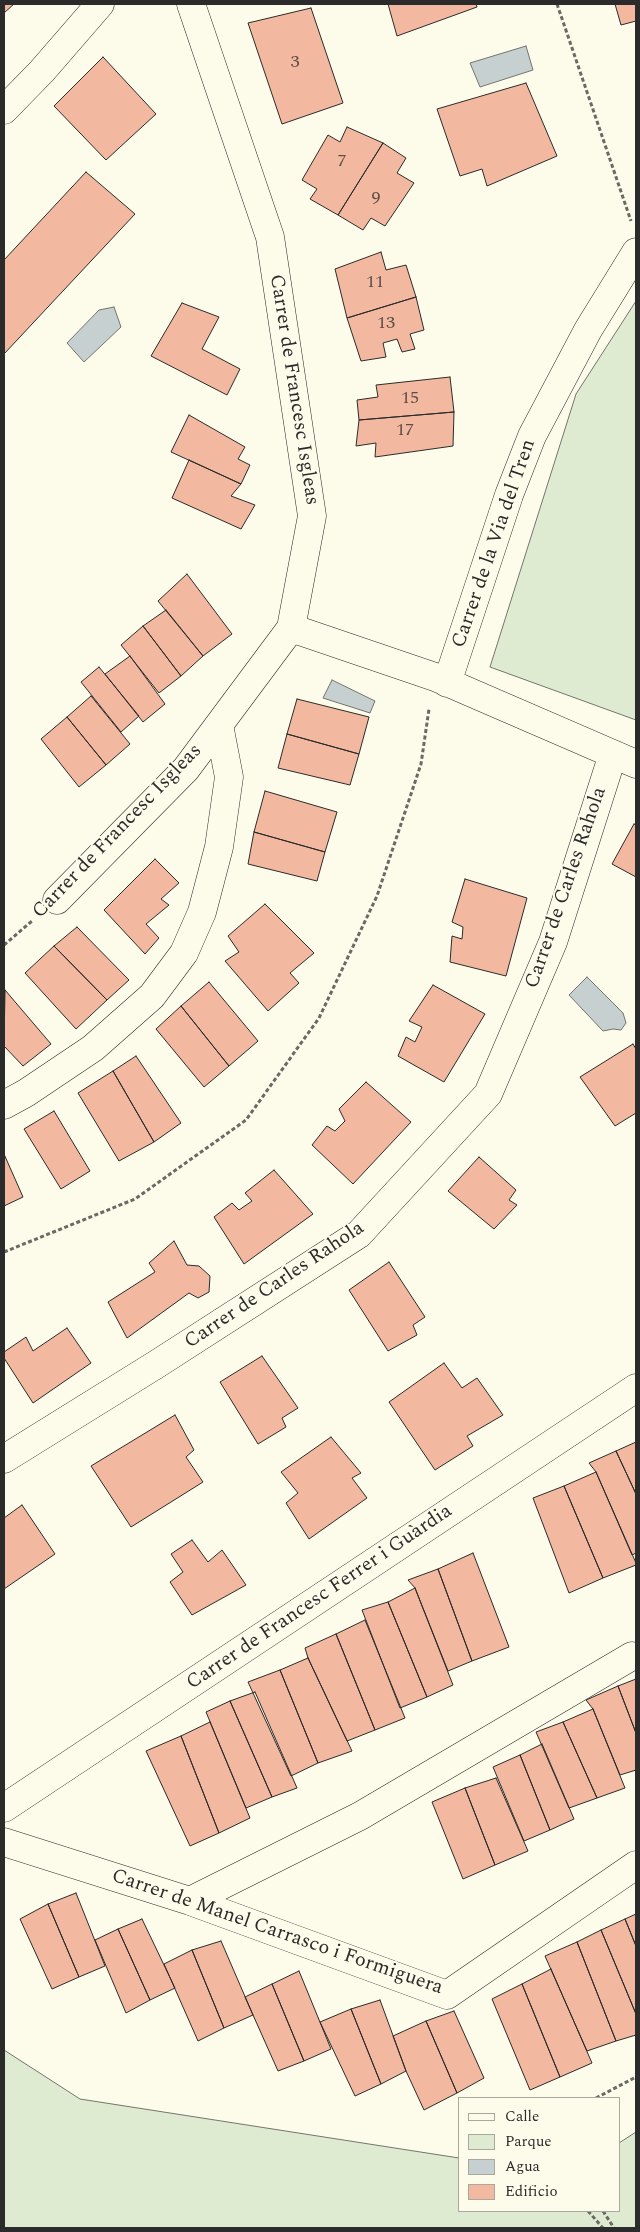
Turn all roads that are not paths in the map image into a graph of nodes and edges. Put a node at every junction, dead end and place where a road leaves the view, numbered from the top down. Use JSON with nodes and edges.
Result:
{"nodes":[{"id":1,"x":100,"y":4,"type":"edge"},
{"id":2,"x":191,"y":4,"type":"edge"},
{"id":3,"x":4,"y":110,"type":"edge"},
{"id":4,"x":636,"y":252,"type":"edge"},
{"id":5,"x":292,"y":628,"type":"junction"},
{"id":6,"x":441,"y":680,"type":"junction"},
{"id":7,"x":219,"y":725,"type":"junction"},
{"id":8,"x":624,"y":759,"type":"edge"},
{"id":9,"x":58,"y":900,"type":"road end"},
{"id":10,"x":4,"y":1105,"type":"edge"},
{"id":11,"x":636,"y":1388,"type":"edge"},
{"id":12,"x":4,"y":1459,"type":"edge"},
{"id":13,"x":632,"y":1656,"type":"dead end"},
{"id":14,"x":4,"y":1808,"type":"edge"},
{"id":15,"x":4,"y":1842,"type":"edge"},
{"id":16,"x":636,"y":1865,"type":"edge"},
{"id":17,"x":190,"y":1901,"type":"junction"}],
"edges":[{"from":1,"to":3,"type":"street"},
{"from":2,"to":5,"type":"street","name":"Carrer de Francesc Isgleas"},
{"from":4,"to":6,"type":"street","name":"Carrer de la Via del Tren"},
{"from":5,"to":6,"type":"street"},
{"from":5,"to":7,"type":"street","name":"Carrer de Francesc Isgleas"},
{"from":6,"to":8,"type":"street"},
{"from":7,"to":9,"type":"street","name":"Carrer de Francesc Isgleas"},
{"from":7,"to":10,"type":"street"},
{"from":8,"to":12,"type":"street","name":"Carrer de Carles Rahola"},
{"from":11,"to":14,"type":"street","name":"Carrer de Francesc Ferrer i Guàrdia"},
{"from":13,"to":17,"type":"street"},
{"from":15,"to":17,"type":"street","name":"Carrer de Manel Carrasco i Formiguera"},
{"from":16,"to":17,"type":"street","name":"Carrer de Manel Carrasco i Formiguera"}]}
